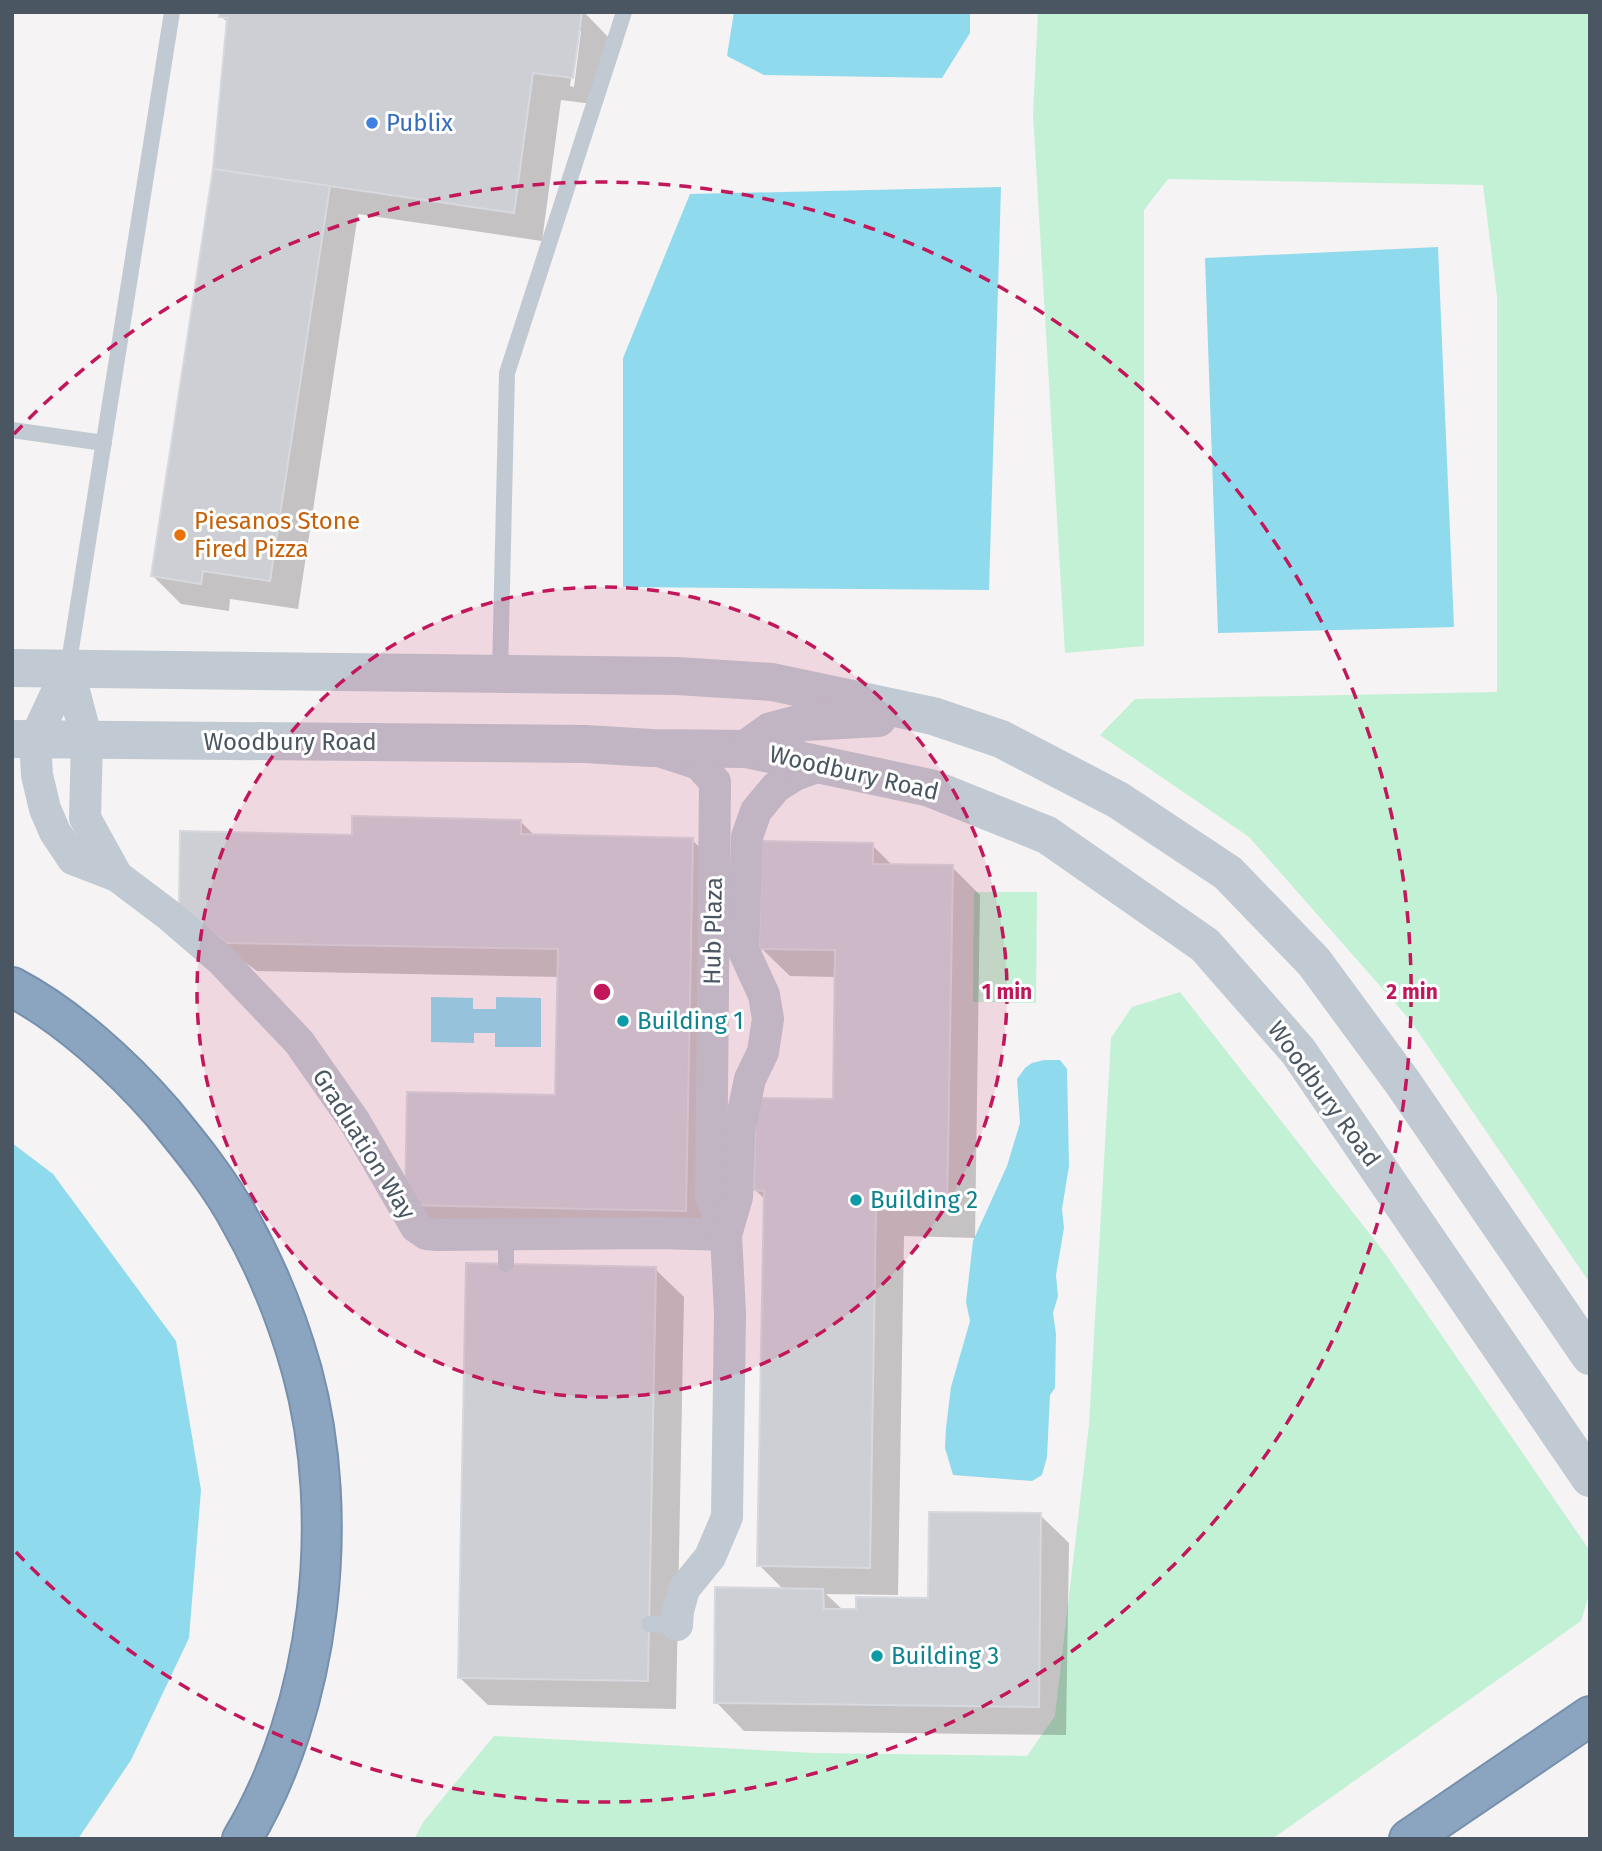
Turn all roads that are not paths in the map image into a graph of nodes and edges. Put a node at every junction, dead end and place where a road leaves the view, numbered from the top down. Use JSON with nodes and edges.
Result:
{"nodes":[{"id":1,"x":172,"y":12,"type":"edge"},
{"id":2,"x":624,"y":12,"type":"edge"},
{"id":3,"x":12,"y":430,"type":"edge"},
{"id":4,"x":104,"y":443,"type":"junction"},
{"id":5,"x":12,"y":668,"type":"edge"},
{"id":6,"x":68,"y":668,"type":"junction"},
{"id":7,"x":500,"y":673,"type":"junction"},
{"id":8,"x":933,"y":716,"type":"junction"},
{"id":9,"x":24,"y":739,"type":"edge"},
{"id":10,"x":87,"y":740,"type":"junction"},
{"id":11,"x":651,"y":748,"type":"junction"},
{"id":12,"x":746,"y":749,"type":"junction"},
{"id":13,"x":825,"y":764,"type":"junction"},
{"id":14,"x":715,"y":782,"type":"junction"},
{"id":15,"x":85,"y":818,"type":"junction"},
{"id":16,"x":55,"y":832,"type":"junction"},
{"id":17,"x":117,"y":876,"type":"junction"},
{"id":18,"x":712,"y":972,"type":"junction"},
{"id":19,"x":754,"y":975,"type":"junction"},
{"id":20,"x":12,"y":987,"type":"edge"},
{"id":21,"x":710,"y":1079,"type":"junction"},
{"id":22,"x":750,"y":1079,"type":"junction"},
{"id":23,"x":726,"y":1235,"type":"junction"},
{"id":24,"x":1590,"y":1356,"type":"edge"},
{"id":25,"x":1590,"y":1478,"type":"edge"},
{"id":26,"x":663,"y":1624,"type":"dead end"},
{"id":27,"x":1590,"y":1716,"type":"edge"},
{"id":28,"x":242,"y":1839,"type":"edge"},
{"id":29,"x":1409,"y":1839,"type":"edge"}],
"edges":[{"from":1,"to":4,"type":"lane"},
{"from":2,"to":7,"type":"lane"},
{"from":3,"to":4,"type":"lane"},
{"from":4,"to":6,"type":"lane"},
{"from":5,"to":6,"type":"street"},
{"from":6,"to":7,"type":"street"},
{"from":6,"to":9,"type":"street"},
{"from":6,"to":10,"type":"street"},
{"from":7,"to":8,"type":"street"},
{"from":8,"to":12,"type":"street"},
{"from":8,"to":24,"type":"street"},
{"from":9,"to":10,"type":"street","name":"Woodbury Road"},
{"from":9,"to":16,"type":"street","name":"Graduation Way"},
{"from":10,"to":11,"type":"street","name":"Woodbury Road"},
{"from":10,"to":15,"type":"street"},
{"from":11,"to":12,"type":"street","name":"Woodbury Road"},
{"from":11,"to":14,"type":"street"},
{"from":12,"to":13,"type":"street","name":"Woodbury Road"},
{"from":12,"to":14,"type":"street"},
{"from":13,"to":19,"type":"street","name":"Hub Plaza"},
{"from":13,"to":25,"type":"street","name":"Woodbury Road"},
{"from":14,"to":18,"type":"street","name":"Hub Plaza"},
{"from":15,"to":16,"type":"street"},
{"from":15,"to":17,"type":"street","name":"Graduation Way"},
{"from":16,"to":17,"type":"street","name":"Graduation Way"},
{"from":17,"to":23,"type":"street","name":"Graduation Way"},
{"from":18,"to":19,"type":"street"},
{"from":18,"to":21,"type":"street","name":"Hub Plaza"},
{"from":19,"to":22,"type":"street","name":"Hub Plaza"},
{"from":20,"to":28,"type":"highway"},
{"from":21,"to":22,"type":"street"},
{"from":21,"to":23,"type":"street","name":"Hub Plaza"},
{"from":22,"to":23,"type":"street","name":"Hub Plaza"},
{"from":23,"to":26,"type":"street","name":"Hub Plaza"},
{"from":27,"to":29,"type":"highway"}]}
